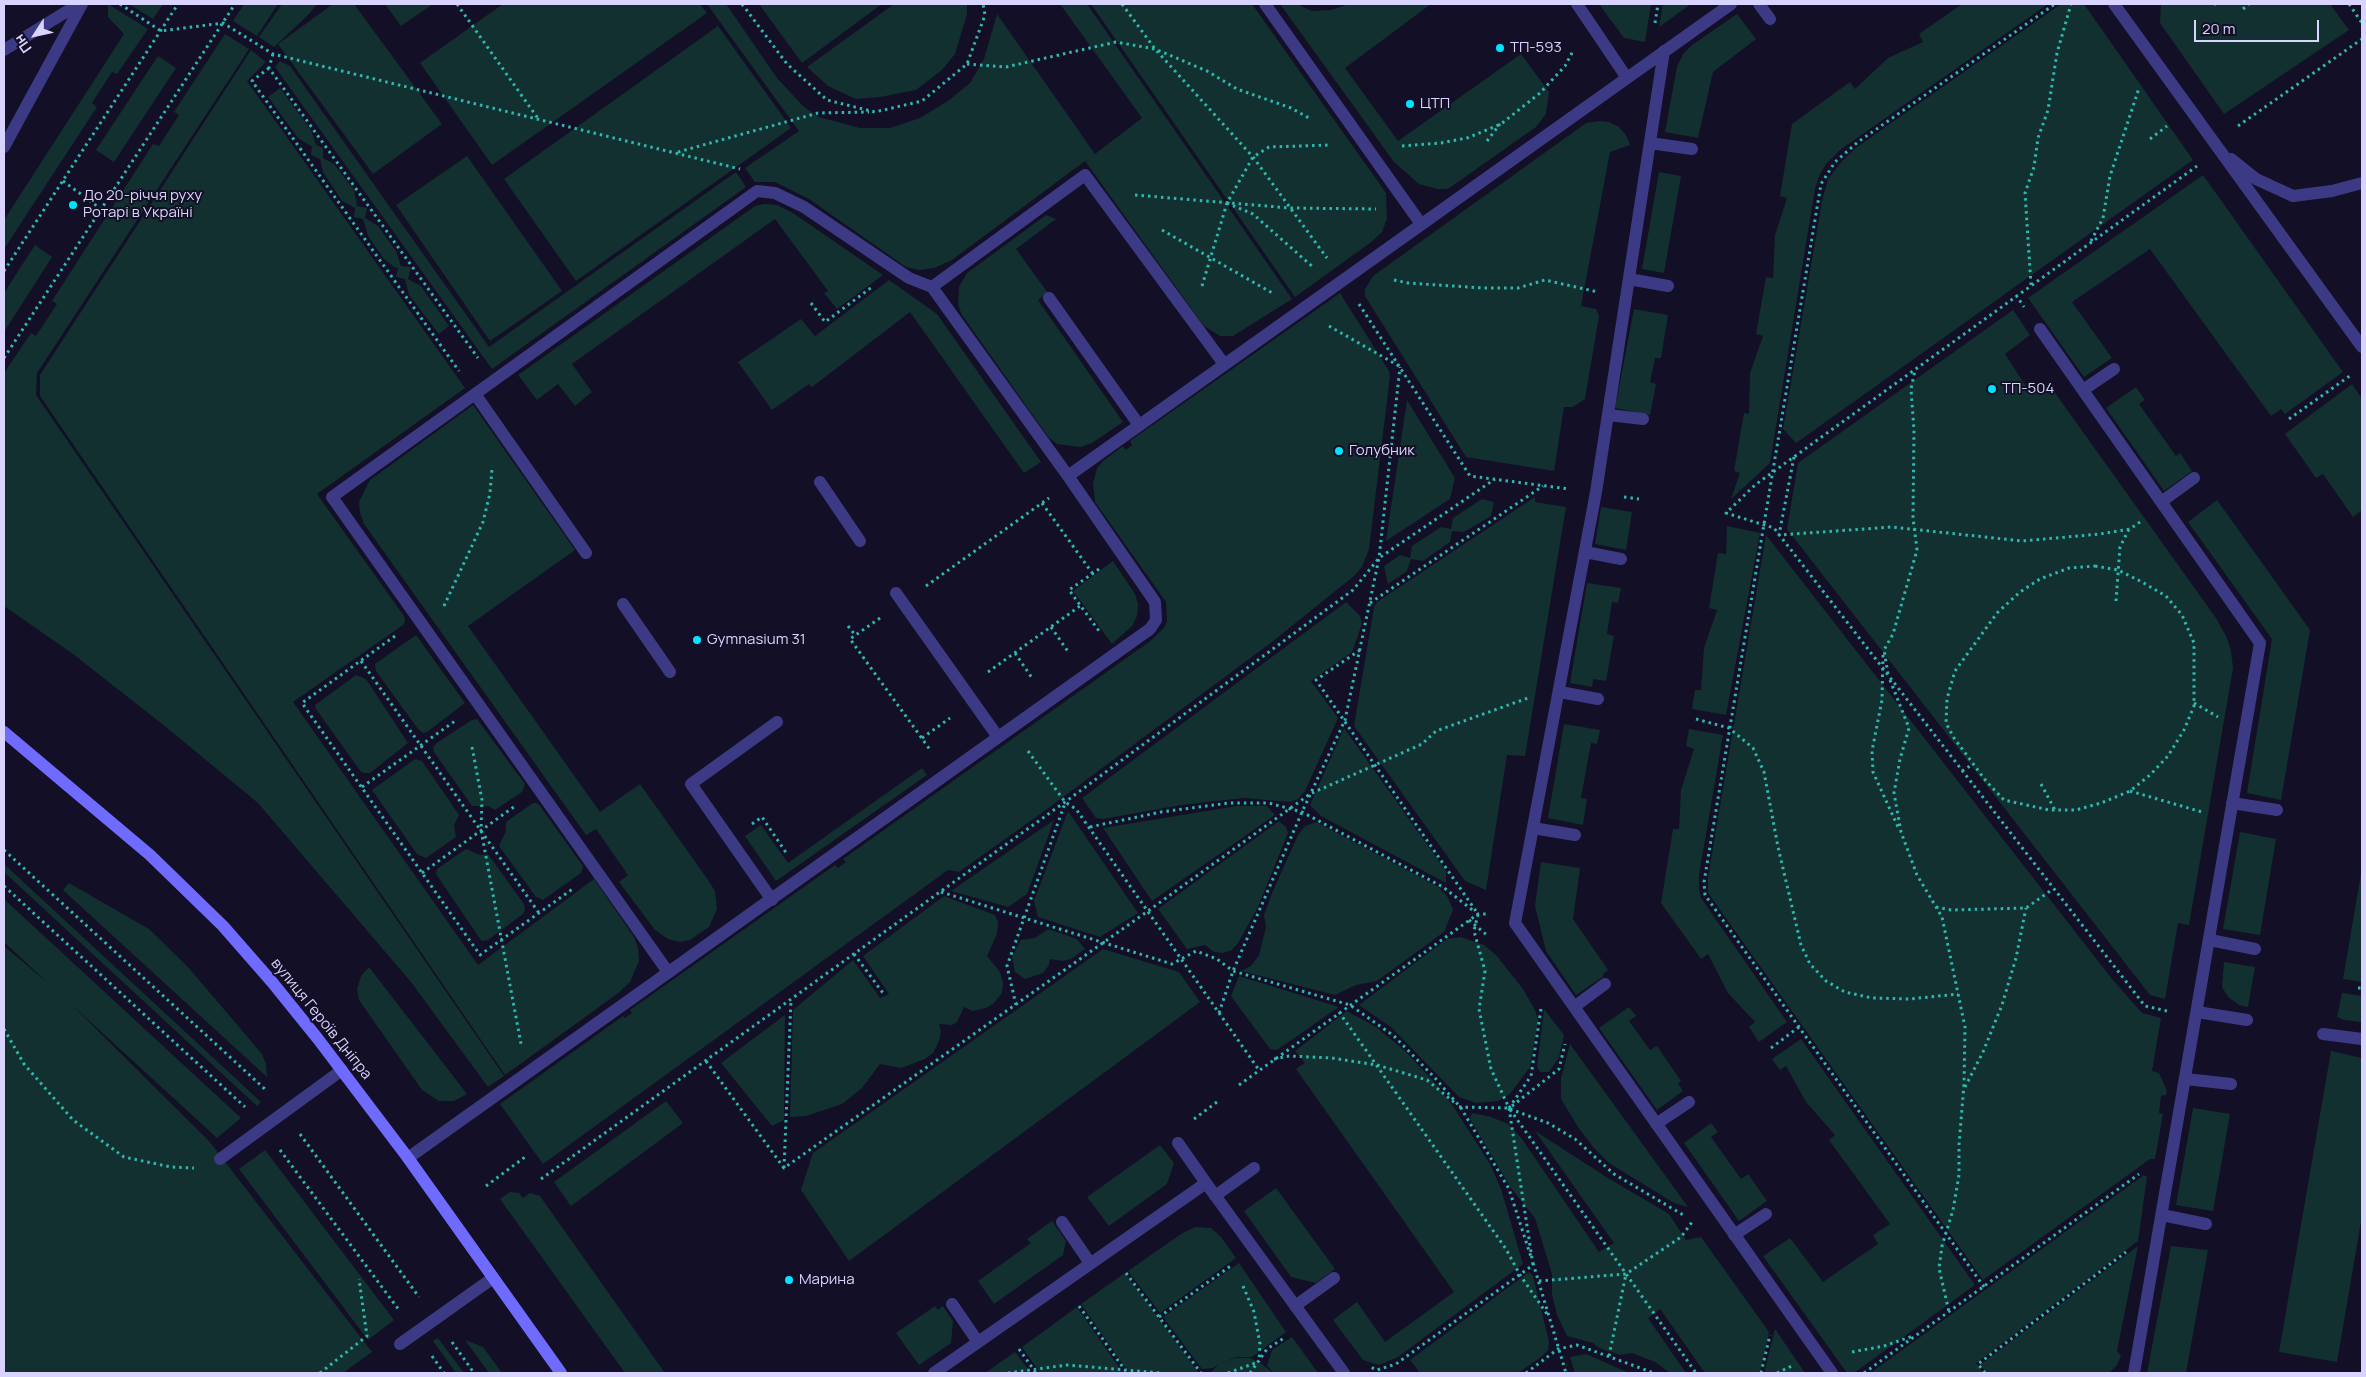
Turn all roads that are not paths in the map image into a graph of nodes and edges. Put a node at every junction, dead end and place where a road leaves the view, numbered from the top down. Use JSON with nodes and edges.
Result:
{"nodes":[{"id":1,"x":80,"y":4,"type":"edge"},
{"id":2,"x":1265,"y":4,"type":"edge"},
{"id":3,"x":1577,"y":4,"type":"edge"},
{"id":4,"x":1731,"y":4,"type":"edge"},
{"id":5,"x":1759,"y":4,"type":"edge"},
{"id":6,"x":2116,"y":4,"type":"edge"},
{"id":7,"x":1770,"y":18,"type":"dead end"},
{"id":8,"x":4,"y":50,"type":"edge"},
{"id":9,"x":1664,"y":51,"type":"junction"},
{"id":10,"x":1627,"y":78,"type":"junction"},
{"id":11,"x":1650,"y":143,"type":"junction"},
{"id":12,"x":4,"y":147,"type":"edge"},
{"id":13,"x":1692,"y":149,"type":"dead end"},
{"id":14,"x":2219,"y":150,"type":"junction"},
{"id":15,"x":2362,"y":183,"type":"edge"},
{"id":16,"x":1421,"y":224,"type":"junction"},
{"id":17,"x":1629,"y":279,"type":"junction"},
{"id":18,"x":1668,"y":286,"type":"dead end"},
{"id":19,"x":932,"y":287,"type":"junction"},
{"id":20,"x":1049,"y":298,"type":"dead end"},
{"id":21,"x":2040,"y":330,"type":"dead end"},
{"id":22,"x":2362,"y":347,"type":"edge"},
{"id":23,"x":1224,"y":364,"type":"junction"},
{"id":24,"x":2114,"y":369,"type":"dead end"},
{"id":25,"x":2083,"y":390,"type":"junction"},
{"id":26,"x":475,"y":394,"type":"junction"},
{"id":27,"x":1608,"y":415,"type":"junction"},
{"id":28,"x":1643,"y":419,"type":"dead end"},
{"id":29,"x":1139,"y":425,"type":"junction"},
{"id":30,"x":1068,"y":476,"type":"junction"},
{"id":31,"x":2194,"y":478,"type":"dead end"},
{"id":32,"x":820,"y":482,"type":"dead end"},
{"id":33,"x":2161,"y":502,"type":"junction"},
{"id":34,"x":860,"y":541,"type":"dead end"},
{"id":35,"x":586,"y":552,"type":"dead end"},
{"id":36,"x":1585,"y":552,"type":"junction"},
{"id":37,"x":1621,"y":559,"type":"dead end"},
{"id":38,"x":900,"y":597,"type":"road end"},
{"id":39,"x":623,"y":604,"type":"dead end"},
{"id":40,"x":670,"y":672,"type":"dead end"},
{"id":41,"x":1558,"y":696,"type":"junction"},
{"id":42,"x":1598,"y":699,"type":"dead end"},
{"id":43,"x":777,"y":722,"type":"dead end"},
{"id":44,"x":4,"y":732,"type":"edge"},
{"id":45,"x":998,"y":738,"type":"junction"},
{"id":46,"x":2232,"y":803,"type":"junction"},
{"id":47,"x":2277,"y":810,"type":"dead end"},
{"id":48,"x":1533,"y":828,"type":"junction"},
{"id":49,"x":1574,"y":835,"type":"dead end"},
{"id":50,"x":772,"y":900,"type":"junction"},
{"id":51,"x":2210,"y":940,"type":"junction"},
{"id":52,"x":2255,"y":949,"type":"dead end"},
{"id":53,"x":668,"y":972,"type":"junction"},
{"id":54,"x":1605,"y":984,"type":"dead end"},
{"id":55,"x":1574,"y":1007,"type":"junction"},
{"id":56,"x":2198,"y":1012,"type":"junction"},
{"id":57,"x":2247,"y":1020,"type":"dead end"},
{"id":58,"x":2324,"y":1034,"type":"dead end"},
{"id":59,"x":2362,"y":1039,"type":"edge"},
{"id":60,"x":342,"y":1070,"type":"junction"},
{"id":61,"x":2186,"y":1079,"type":"junction"},
{"id":62,"x":2231,"y":1084,"type":"dead end"},
{"id":63,"x":1689,"y":1102,"type":"dead end"},
{"id":64,"x":1656,"y":1124,"type":"junction"},
{"id":65,"x":1178,"y":1143,"type":"dead end"},
{"id":66,"x":408,"y":1158,"type":"junction"},
{"id":67,"x":220,"y":1159,"type":"road end"},
{"id":68,"x":1254,"y":1168,"type":"dead end"},
{"id":69,"x":1206,"y":1183,"type":"junction"},
{"id":70,"x":1215,"y":1196,"type":"junction"},
{"id":71,"x":1766,"y":1214,"type":"dead end"},
{"id":72,"x":2162,"y":1215,"type":"junction"},
{"id":73,"x":1062,"y":1222,"type":"dead end"},
{"id":74,"x":2206,"y":1224,"type":"dead end"},
{"id":75,"x":1734,"y":1235,"type":"junction"},
{"id":76,"x":1090,"y":1264,"type":"junction"},
{"id":77,"x":493,"y":1278,"type":"junction"},
{"id":78,"x":1334,"y":1278,"type":"dead end"},
{"id":79,"x":952,"y":1304,"type":"dead end"},
{"id":80,"x":1295,"y":1306,"type":"junction"},
{"id":81,"x":978,"y":1342,"type":"junction"},
{"id":82,"x":400,"y":1344,"type":"dead end"},
{"id":83,"x":561,"y":1373,"type":"edge"},
{"id":84,"x":934,"y":1373,"type":"edge"},
{"id":85,"x":1344,"y":1373,"type":"edge"},
{"id":86,"x":1832,"y":1373,"type":"edge"},
{"id":87,"x":2134,"y":1373,"type":"edge"}],
"edges":[{"from":1,"to":8,"type":"lane"},
{"from":1,"to":12,"type":"lane"},
{"from":2,"to":16,"type":"lane"},
{"from":3,"to":10,"type":"lane"},
{"from":4,"to":9,"type":"lane"},
{"from":5,"to":7,"type":"lane"},
{"from":6,"to":14,"type":"lane"},
{"from":9,"to":10,"type":"lane"},
{"from":9,"to":11,"type":"lane"},
{"from":10,"to":16,"type":"lane"},
{"from":11,"to":13,"type":"lane"},
{"from":11,"to":17,"type":"lane"},
{"from":14,"to":15,"type":"lane"},
{"from":14,"to":22,"type":"lane"},
{"from":16,"to":23,"type":"lane"},
{"from":17,"to":18,"type":"lane"},
{"from":17,"to":27,"type":"lane"},
{"from":19,"to":23,"type":"lane"},
{"from":19,"to":26,"type":"lane"},
{"from":19,"to":30,"type":"lane"},
{"from":20,"to":29,"type":"lane"},
{"from":21,"to":25,"type":"lane"},
{"from":23,"to":29,"type":"lane"},
{"from":24,"to":25,"type":"lane"},
{"from":25,"to":33,"type":"lane"},
{"from":26,"to":35,"type":"lane"},
{"from":26,"to":53,"type":"lane"},
{"from":27,"to":28,"type":"lane"},
{"from":27,"to":36,"type":"lane"},
{"from":29,"to":30,"type":"lane"},
{"from":30,"to":45,"type":"lane"},
{"from":31,"to":33,"type":"lane"},
{"from":32,"to":34,"type":"lane"},
{"from":33,"to":46,"type":"lane"},
{"from":36,"to":37,"type":"lane"},
{"from":36,"to":41,"type":"lane"},
{"from":38,"to":45,"type":"lane"},
{"from":39,"to":40,"type":"lane"},
{"from":41,"to":42,"type":"lane"},
{"from":41,"to":48,"type":"lane"},
{"from":43,"to":50,"type":"lane"},
{"from":44,"to":60,"type":"main road","name":"вулиця Героїв Дніпра"},
{"from":45,"to":50,"type":"lane"},
{"from":46,"to":47,"type":"lane"},
{"from":46,"to":51,"type":"lane"},
{"from":48,"to":49,"type":"lane"},
{"from":48,"to":55,"type":"lane"},
{"from":50,"to":53,"type":"lane"},
{"from":51,"to":52,"type":"lane"},
{"from":51,"to":56,"type":"lane"},
{"from":53,"to":66,"type":"lane"},
{"from":54,"to":55,"type":"lane"},
{"from":55,"to":64,"type":"lane"},
{"from":56,"to":57,"type":"lane"},
{"from":56,"to":61,"type":"lane"},
{"from":58,"to":59,"type":"lane"},
{"from":60,"to":66,"type":"main road","name":"вулиця Героїв Дніпра"},
{"from":60,"to":67,"type":"lane"},
{"from":61,"to":62,"type":"lane"},
{"from":61,"to":72,"type":"lane"},
{"from":63,"to":64,"type":"lane"},
{"from":64,"to":75,"type":"lane"},
{"from":65,"to":69,"type":"lane"},
{"from":66,"to":77,"type":"main road","name":"вулиця Героїв Дніпра"},
{"from":68,"to":70,"type":"lane"},
{"from":69,"to":70,"type":"lane"},
{"from":69,"to":76,"type":"lane"},
{"from":70,"to":80,"type":"lane"},
{"from":71,"to":75,"type":"lane"},
{"from":72,"to":74,"type":"lane"},
{"from":72,"to":87,"type":"lane"},
{"from":73,"to":76,"type":"lane"},
{"from":75,"to":86,"type":"lane"},
{"from":76,"to":81,"type":"lane"},
{"from":77,"to":82,"type":"lane"},
{"from":77,"to":83,"type":"main road","name":"вулиця Героїв Дніпра"},
{"from":78,"to":80,"type":"lane"},
{"from":79,"to":81,"type":"lane"},
{"from":80,"to":85,"type":"lane"},
{"from":81,"to":84,"type":"lane"}]}
